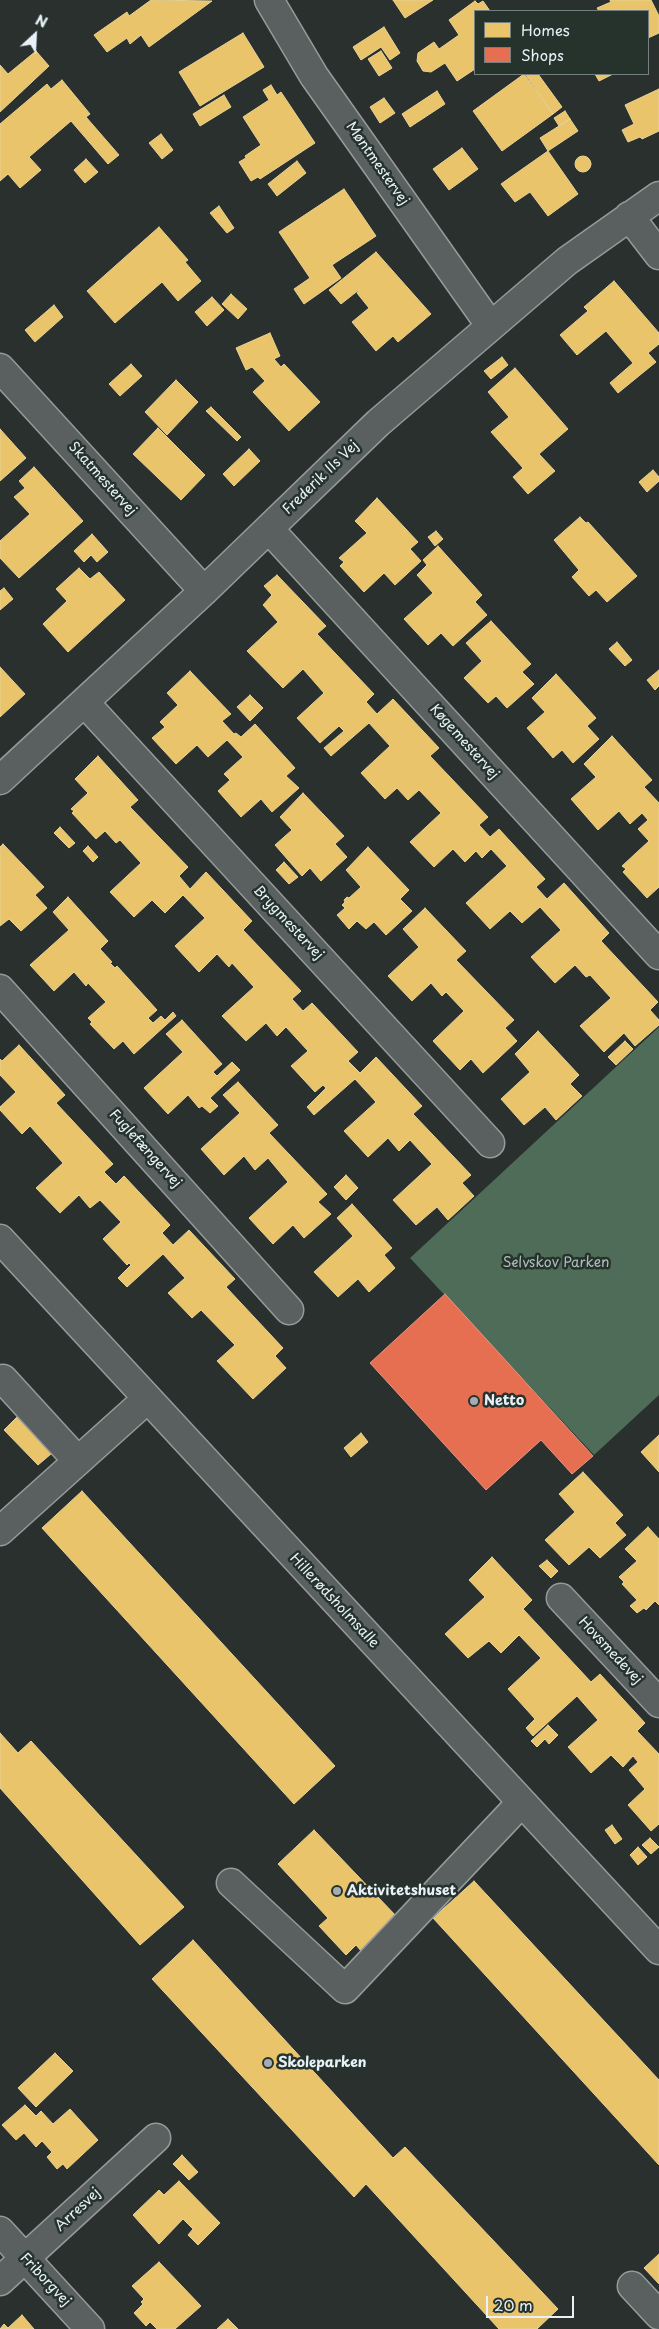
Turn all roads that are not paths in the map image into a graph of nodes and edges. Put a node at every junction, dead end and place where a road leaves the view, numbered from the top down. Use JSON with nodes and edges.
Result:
{"nodes":[{"id":1,"x":269,"y":0,"type":"edge"},
{"id":2,"x":659,"y":196,"type":"edge"},
{"id":3,"x":629,"y":216,"type":"junction"},
{"id":4,"x":659,"y":255,"type":"edge"},
{"id":5,"x":490,"y":326,"type":"junction"},
{"id":6,"x":0,"y":368,"type":"edge"},
{"id":7,"x":269,"y":529,"type":"junction"},
{"id":8,"x":204,"y":591,"type":"junction"},
{"id":9,"x":85,"y":703,"type":"junction"},
{"id":10,"x":0,"y":780,"type":"edge"},
{"id":11,"x":659,"y":955,"type":"edge"},
{"id":12,"x":0,"y":989,"type":"edge"},
{"id":13,"x":490,"y":1143,"type":"dead end"},
{"id":14,"x":0,"y":1239,"type":"edge"},
{"id":15,"x":289,"y":1310,"type":"dead end"},
{"id":16,"x":3,"y":1379,"type":"dead end"},
{"id":17,"x":147,"y":1399,"type":"junction"},
{"id":18,"x":78,"y":1461,"type":"junction"},
{"id":19,"x":0,"y":1531,"type":"edge"},
{"id":20,"x":561,"y":1598,"type":"dead end"},
{"id":21,"x":659,"y":1703,"type":"edge"},
{"id":22,"x":521,"y":1803,"type":"junction"},
{"id":23,"x":232,"y":1884,"type":"dead end"},
{"id":24,"x":659,"y":1950,"type":"edge"},
{"id":25,"x":156,"y":2138,"type":"dead end"},
{"id":26,"x":0,"y":2231,"type":"edge"},
{"id":27,"x":25,"y":2258,"type":"junction"},
{"id":28,"x":0,"y":2281,"type":"edge"},
{"id":29,"x":632,"y":2286,"type":"dead end"},
{"id":30,"x":659,"y":2315,"type":"edge"},
{"id":31,"x":90,"y":2329,"type":"edge"}],
"edges":[{"from":1,"to":5,"type":"street","name":"Møntmestervej"},
{"from":2,"to":3,"type":"street","name":"Frederik IIs Vej"},
{"from":3,"to":4,"type":"street"},
{"from":3,"to":5,"type":"street","name":"Frederik IIs Vej"},
{"from":5,"to":7,"type":"street","name":"Frederik IIs Vej"},
{"from":6,"to":8,"type":"street","name":"Skatmestervej"},
{"from":7,"to":8,"type":"street","name":"Frederik IIs Vej"},
{"from":7,"to":11,"type":"street","name":"Køgemestervej"},
{"from":8,"to":9,"type":"street","name":"Frederik IIs Vej"},
{"from":9,"to":10,"type":"street","name":"Frederik IIs Vej"},
{"from":9,"to":13,"type":"street","name":"Brygmestervej"},
{"from":12,"to":15,"type":"street","name":"Fuglefængervej"},
{"from":14,"to":17,"type":"street","name":"Hillerødsholmsalle"},
{"from":16,"to":18,"type":"street"},
{"from":17,"to":18,"type":"street"},
{"from":17,"to":22,"type":"street","name":"Hillerødsholmsalle"},
{"from":18,"to":19,"type":"street"},
{"from":20,"to":21,"type":"street","name":"Hovsmedevej"},
{"from":22,"to":23,"type":"street"},
{"from":22,"to":24,"type":"street","name":"Hillerødsholmsalle"},
{"from":25,"to":27,"type":"street","name":"Arresvej"},
{"from":26,"to":27,"type":"street","name":"Friborgvej"},
{"from":27,"to":28,"type":"street","name":"Arresvej"},
{"from":27,"to":31,"type":"street","name":"Friborgvej"},
{"from":29,"to":30,"type":"street"}]}
